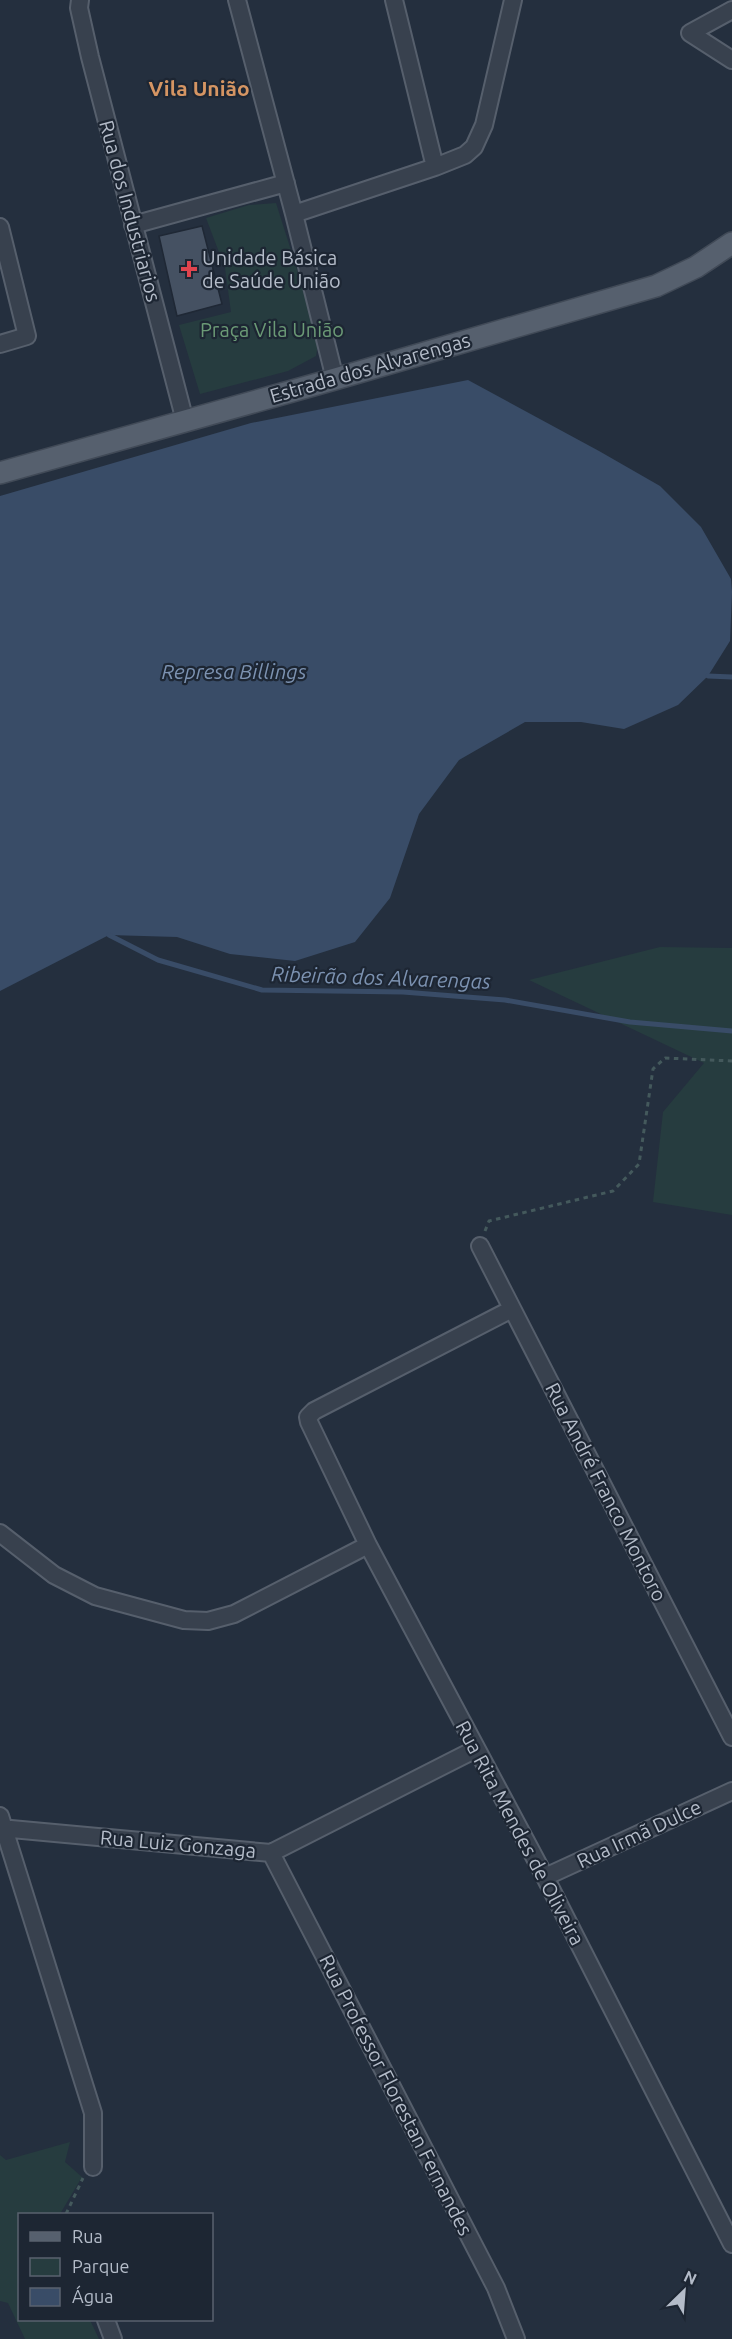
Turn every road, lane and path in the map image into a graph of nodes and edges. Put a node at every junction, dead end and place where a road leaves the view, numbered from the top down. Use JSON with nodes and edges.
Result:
{"nodes":[{"id":1,"x":80,"y":0,"type":"edge"},
{"id":2,"x":237,"y":0,"type":"edge"},
{"id":3,"x":394,"y":0,"type":"edge"},
{"id":4,"x":513,"y":0,"type":"edge"},
{"id":5,"x":732,"y":10,"type":"edge"},
{"id":6,"x":732,"y":60,"type":"edge"},
{"id":7,"x":435,"y":167,"type":"junction"},
{"id":8,"x":286,"y":183,"type":"junction"},
{"id":9,"x":294,"y":214,"type":"junction"},
{"id":10,"x":133,"y":225,"type":"junction"},
{"id":11,"x":0,"y":227,"type":"edge"},
{"id":12,"x":732,"y":243,"type":"edge"},
{"id":13,"x":0,"y":344,"type":"edge"},
{"id":14,"x":335,"y":379,"type":"junction"},
{"id":15,"x":185,"y":421,"type":"junction"},
{"id":16,"x":0,"y":473,"type":"edge"},
{"id":17,"x":732,"y":1061,"type":"edge"},
{"id":18,"x":480,"y":1246,"type":"joint"},
{"id":19,"x":512,"y":1309,"type":"junction"},
{"id":20,"x":0,"y":1533,"type":"edge"},
{"id":21,"x":368,"y":1545,"type":"junction"},
{"id":22,"x":732,"y":1737,"type":"edge"},
{"id":23,"x":476,"y":1749,"type":"junction"},
{"id":24,"x":732,"y":1791,"type":"edge"},
{"id":25,"x":1,"y":1824,"type":"edge"},
{"id":26,"x":271,"y":1852,"type":"junction"},
{"id":27,"x":545,"y":1876,"type":"junction"},
{"id":28,"x":93,"y":2164,"type":"joint"},
{"id":29,"x":67,"y":2213,"type":"edge"},
{"id":30,"x":732,"y":2244,"type":"edge"},
{"id":31,"x":107,"y":2321,"type":"edge"},
{"id":32,"x":113,"y":2339,"type":"edge"},
{"id":33,"x":516,"y":2339,"type":"edge"}],
"edges":[{"from":1,"to":10,"type":"street","name":"Rua dos Industriarios"},
{"from":2,"to":8,"type":"street"},
{"from":3,"to":7,"type":"street"},
{"from":4,"to":7,"type":"street"},
{"from":5,"to":6,"type":"street"},
{"from":7,"to":9,"type":"street"},
{"from":8,"to":9,"type":"street"},
{"from":8,"to":10,"type":"street"},
{"from":9,"to":14,"type":"street"},
{"from":10,"to":15,"type":"street","name":"Rua dos Industriarios"},
{"from":11,"to":13,"type":"street"},
{"from":12,"to":14,"type":"main road","name":"Estrada dos Alvarengas"},
{"from":14,"to":15,"type":"main road","name":"Estrada dos Alvarengas"},
{"from":15,"to":16,"type":"main road","name":"Estrada dos Alvarengas"},
{"from":17,"to":18,"type":"path"},
{"from":18,"to":19,"type":"street","name":"Rua André Franco Montoro"},
{"from":19,"to":21,"type":"street","name":"Rua Rita Mendes de Oliveira"},
{"from":19,"to":22,"type":"street","name":"Rua André Franco Montoro"},
{"from":20,"to":21,"type":"street"},
{"from":21,"to":23,"type":"street","name":"Rua Rita Mendes de Oliveira"},
{"from":23,"to":26,"type":"street","name":"Rua Luiz Gonzaga"},
{"from":23,"to":27,"type":"street","name":"Rua Rita Mendes de Oliveira"},
{"from":24,"to":27,"type":"street","name":"Rua Irmã Dulce"},
{"from":25,"to":26,"type":"street","name":"Rua Luiz Gonzaga"},
{"from":25,"to":28,"type":"street"},
{"from":26,"to":33,"type":"street","name":"Rua Professor Florestan Fernandes"},
{"from":27,"to":30,"type":"street","name":"Rua Rita Mendes de Oliveira"},
{"from":28,"to":29,"type":"path"},
{"from":31,"to":32,"type":"street"}]}
